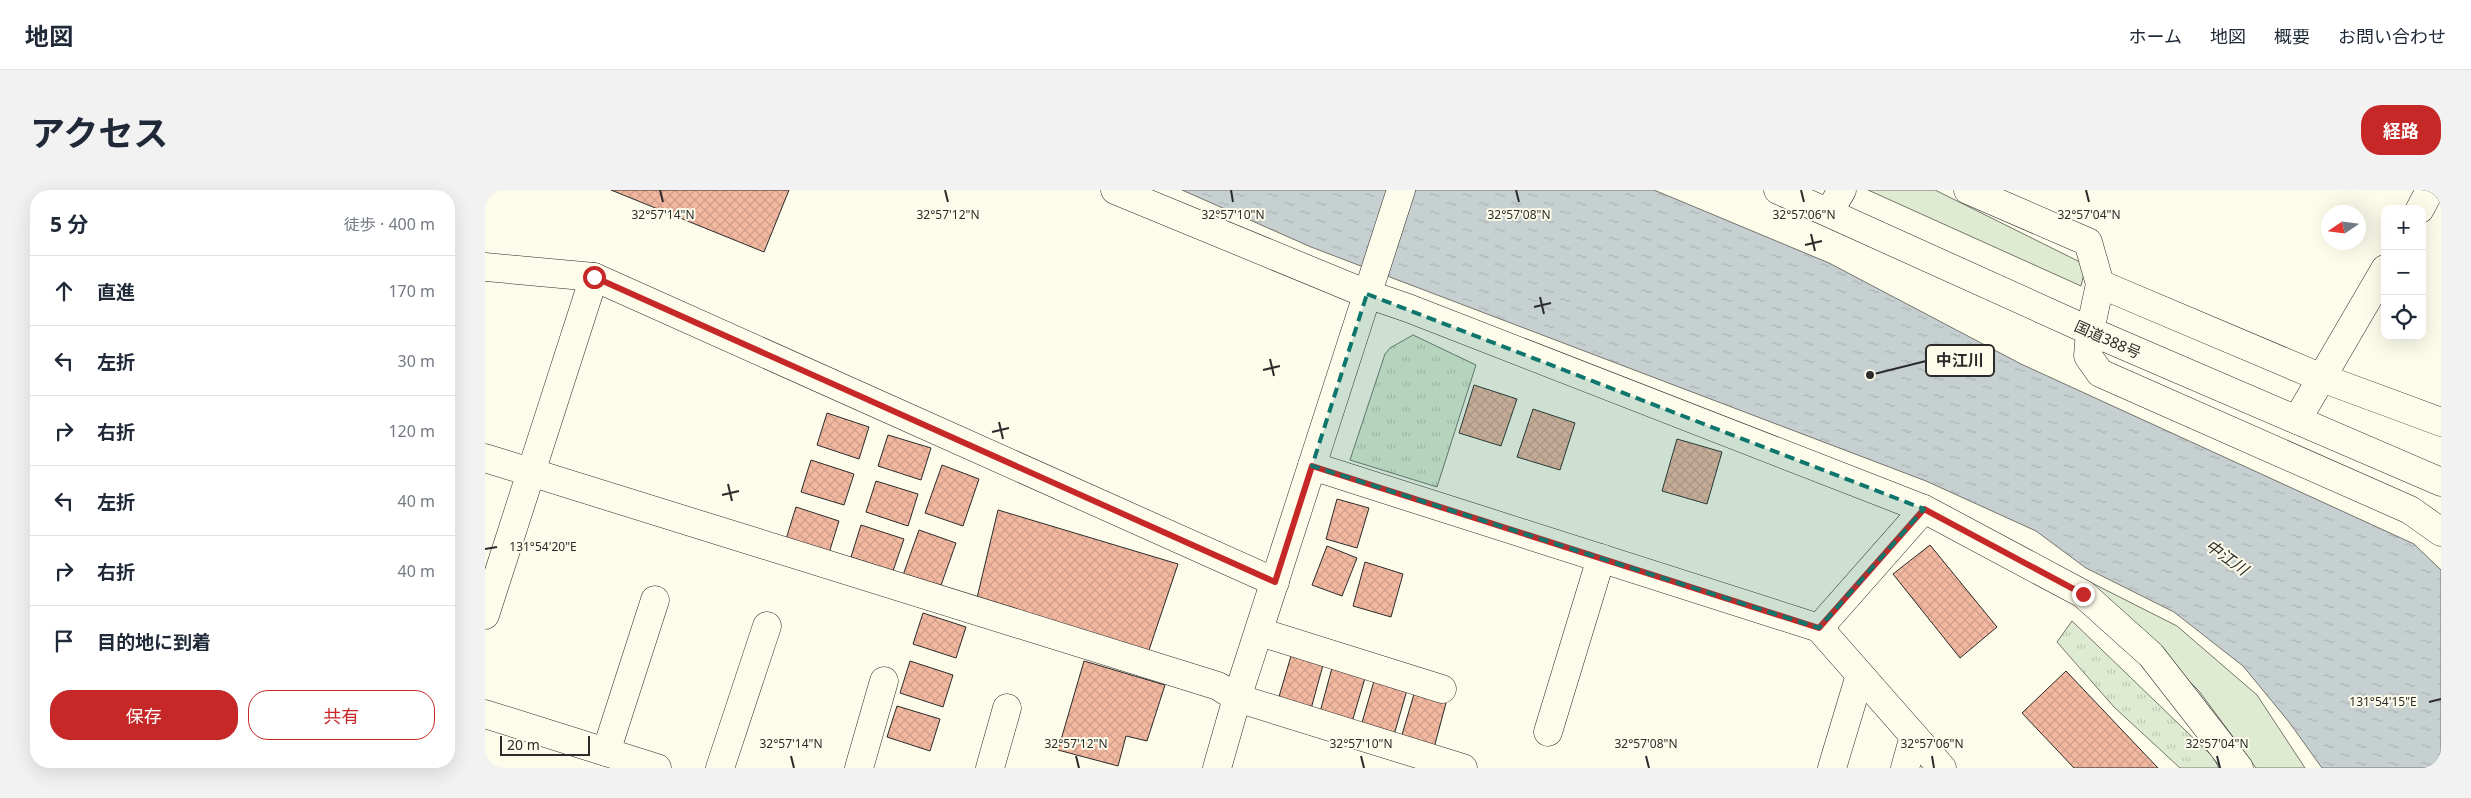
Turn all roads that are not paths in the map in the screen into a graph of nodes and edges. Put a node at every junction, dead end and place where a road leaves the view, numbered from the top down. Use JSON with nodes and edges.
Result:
{"nodes":[{"id":1,"x":1115,"y":190,"type":"edge"},
{"id":2,"x":1401,"y":190,"type":"edge"},
{"id":3,"x":1778,"y":190,"type":"edge"},
{"id":4,"x":1968,"y":190,"type":"edge"},
{"id":5,"x":2430,"y":190,"type":"edge"},
{"id":6,"x":1835,"y":201,"type":"edge"},
{"id":7,"x":2421,"y":205,"type":"edge"},
{"id":8,"x":485,"y":268,"type":"edge"},
{"id":9,"x":2381,"y":276,"type":"edge"},
{"id":10,"x":594,"y":277,"type":"junction"},
{"id":11,"x":2100,"y":284,"type":"junction"},
{"id":12,"x":1370,"y":285,"type":"junction"},
{"id":13,"x":2090,"y":331,"type":"junction"},
{"id":14,"x":2321,"y":378,"type":"junction"},
{"id":15,"x":2297,"y":420,"type":"junction"},
{"id":16,"x":2441,"y":422,"type":"edge"},
{"id":17,"x":485,"y":458,"type":"edge"},
{"id":18,"x":1312,"y":466,"type":"junction"},
{"id":19,"x":531,"y":472,"type":"junction"},
{"id":20,"x":2441,"y":482,"type":"edge"},
{"id":21,"x":1924,"y":509,"type":"junction"},
{"id":22,"x":2441,"y":532,"type":"edge"},
{"id":23,"x":1601,"y":558,"type":"junction"},
{"id":24,"x":1275,"y":582,"type":"junction"},
{"id":25,"x":655,"y":600,"type":"dead end"},
{"id":26,"x":485,"y":615,"type":"edge"},
{"id":27,"x":767,"y":626,"type":"dead end"},
{"id":28,"x":1819,"y":628,"type":"junction"},
{"id":29,"x":1260,"y":632,"type":"junction"},
{"id":30,"x":1860,"y":675,"type":"junction"},
{"id":31,"x":883,"y":681,"type":"dead end"},
{"id":32,"x":1442,"y":689,"type":"dead end"},
{"id":33,"x":1237,"y":698,"type":"junction"},
{"id":34,"x":1007,"y":708,"type":"dead end"},
{"id":35,"x":485,"y":714,"type":"edge"},
{"id":36,"x":1547,"y":732,"type":"dead end"},
{"id":37,"x":1914,"y":736,"type":"junction"},
{"id":38,"x":606,"y":752,"type":"junction"},
{"id":39,"x":1396,"y":758,"type":"edge"},
{"id":40,"x":657,"y":768,"type":"edge"},
{"id":41,"x":720,"y":768,"type":"edge"},
{"id":42,"x":859,"y":768,"type":"edge"},
{"id":43,"x":990,"y":768,"type":"edge"},
{"id":44,"x":1217,"y":768,"type":"edge"},
{"id":45,"x":1463,"y":768,"type":"edge"},
{"id":46,"x":1832,"y":768,"type":"edge"},
{"id":47,"x":1905,"y":768,"type":"edge"},
{"id":48,"x":1942,"y":768,"type":"edge"},
{"id":49,"x":2239,"y":768,"type":"edge"}],
"edges":[{"from":1,"to":12,"type":"main road"},
{"from":2,"to":12,"type":"main road"},
{"from":3,"to":6,"type":"main road","name":"国道388号"},
{"from":4,"to":11,"type":"main road"},
{"from":5,"to":7,"type":"main road"},
{"from":6,"to":13,"type":"main road","name":"国道388号"},
{"from":8,"to":10,"type":"main road"},
{"from":9,"to":14,"type":"main road"},
{"from":10,"to":19,"type":"main road"},
{"from":10,"to":24,"type":"main road"},
{"from":11,"to":13,"type":"main road"},
{"from":11,"to":14,"type":"main road"},
{"from":12,"to":18,"type":"main road"},
{"from":12,"to":21,"type":"main road"},
{"from":13,"to":15,"type":"main road","name":"国道388号"},
{"from":13,"to":22,"type":"main road"},
{"from":14,"to":15,"type":"main road"},
{"from":14,"to":16,"type":"main road"},
{"from":15,"to":20,"type":"main road","name":"国道388号"},
{"from":17,"to":19,"type":"main road"},
{"from":18,"to":23,"type":"main road"},
{"from":18,"to":24,"type":"main road"},
{"from":19,"to":26,"type":"main road"},
{"from":19,"to":33,"type":"main road"},
{"from":21,"to":28,"type":"main road"},
{"from":21,"to":49,"type":"main road"},
{"from":23,"to":28,"type":"main road"},
{"from":23,"to":36,"type":"main road"},
{"from":24,"to":29,"type":"main road"},
{"from":25,"to":38,"type":"main road"},
{"from":27,"to":41,"type":"main road"},
{"from":28,"to":30,"type":"main road"},
{"from":29,"to":32,"type":"main road"},
{"from":29,"to":33,"type":"main road"},
{"from":30,"to":37,"type":"main road"},
{"from":30,"to":46,"type":"main road"},
{"from":31,"to":42,"type":"main road"},
{"from":33,"to":39,"type":"main road"},
{"from":33,"to":44,"type":"main road"},
{"from":34,"to":43,"type":"main road"},
{"from":35,"to":38,"type":"main road"},
{"from":37,"to":47,"type":"main road"},
{"from":37,"to":48,"type":"main road"},
{"from":38,"to":40,"type":"main road"},
{"from":39,"to":45,"type":"main road"}]}
